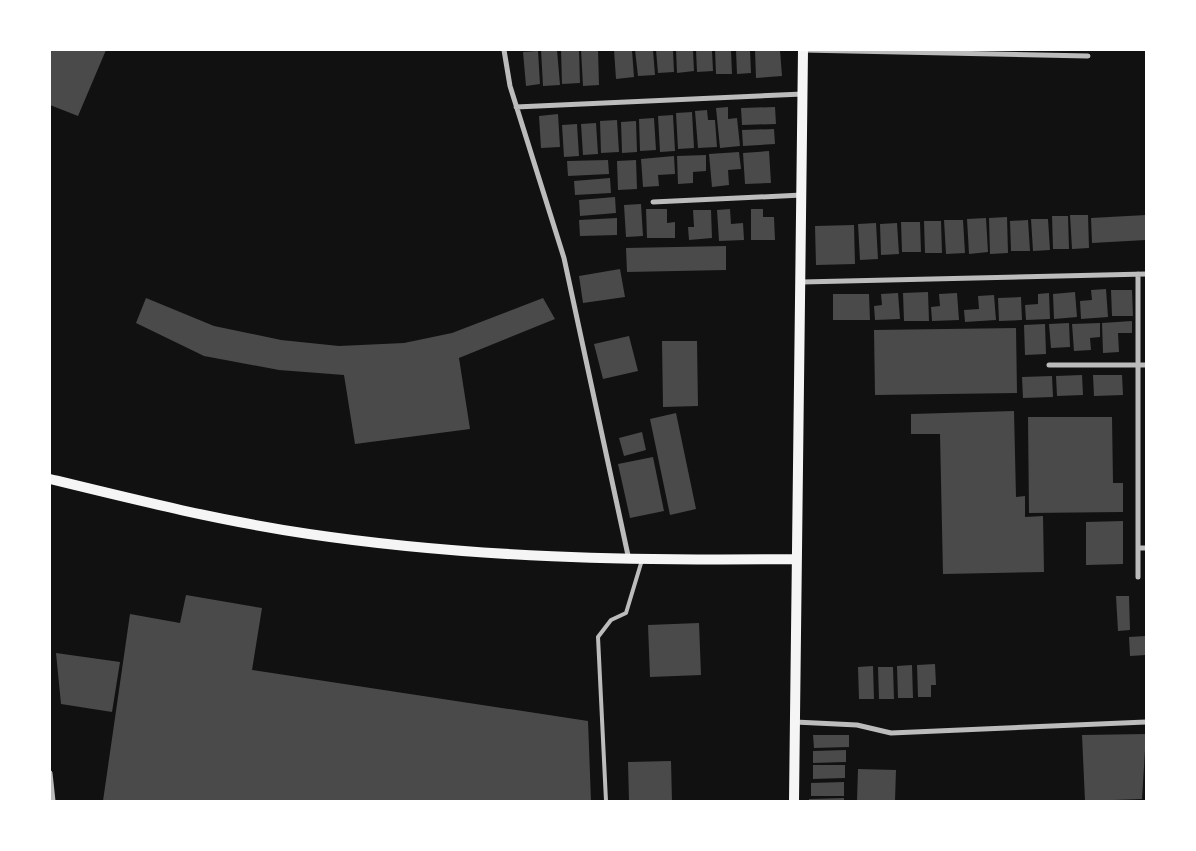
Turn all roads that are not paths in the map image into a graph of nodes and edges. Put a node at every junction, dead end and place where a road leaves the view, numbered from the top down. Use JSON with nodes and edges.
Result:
{"nodes":[{"id":1,"x":504,"y":50,"type":"edge"},
{"id":2,"x":803,"y":50,"type":"edge"},
{"id":3,"x":1088,"y":56,"type":"dead end"},
{"id":4,"x":803,"y":94,"type":"junction"},
{"id":5,"x":516,"y":108,"type":"junction"},
{"id":6,"x":802,"y":195,"type":"junction"},
{"id":7,"x":653,"y":202,"type":"dead end"},
{"id":8,"x":1138,"y":274,"type":"junction"},
{"id":9,"x":1146,"y":274,"type":"edge"},
{"id":10,"x":802,"y":282,"type":"junction"},
{"id":11,"x":1049,"y":365,"type":"dead end"},
{"id":12,"x":1140,"y":365,"type":"junction"},
{"id":13,"x":1146,"y":365,"type":"edge"},
{"id":14,"x":1139,"y":452,"type":"junction"},
{"id":15,"x":1146,"y":452,"type":"edge"},
{"id":16,"x":50,"y":479,"type":"edge"},
{"id":17,"x":1138,"y":548,"type":"junction"},
{"id":18,"x":1146,"y":548,"type":"edge"},
{"id":19,"x":796,"y":559,"type":"junction"},
{"id":20,"x":629,"y":560,"type":"junction"},
{"id":21,"x":642,"y":560,"type":"junction"},
{"id":22,"x":1138,"y":577,"type":"dead end"},
{"id":23,"x":795,"y":722,"type":"junction"},
{"id":24,"x":1146,"y":722,"type":"edge"},
{"id":25,"x":50,"y":773,"type":"edge"},
{"id":26,"x":53,"y":801,"type":"edge"},
{"id":27,"x":606,"y":801,"type":"edge"},
{"id":28,"x":794,"y":801,"type":"edge"}],
"edges":[{"from":1,"to":5,"type":"street"},
{"from":2,"to":3,"type":"street"},
{"from":2,"to":4,"type":"main road"},
{"from":4,"to":5,"type":"street"},
{"from":4,"to":6,"type":"main road"},
{"from":5,"to":20,"type":"street"},
{"from":6,"to":7,"type":"street"},
{"from":6,"to":10,"type":"main road"},
{"from":8,"to":9,"type":"street"},
{"from":8,"to":10,"type":"street"},
{"from":8,"to":12,"type":"street"},
{"from":10,"to":19,"type":"main road"},
{"from":11,"to":12,"type":"street"},
{"from":12,"to":13,"type":"street"},
{"from":12,"to":14,"type":"street"},
{"from":14,"to":15,"type":"street"},
{"from":14,"to":17,"type":"street"},
{"from":16,"to":20,"type":"main road"},
{"from":17,"to":18,"type":"street"},
{"from":17,"to":22,"type":"street"},
{"from":19,"to":21,"type":"main road"},
{"from":19,"to":23,"type":"main road"},
{"from":20,"to":21,"type":"main road"},
{"from":21,"to":27,"type":"lane"},
{"from":23,"to":24,"type":"street"},
{"from":23,"to":28,"type":"main road"},
{"from":25,"to":26,"type":"street"}]}
